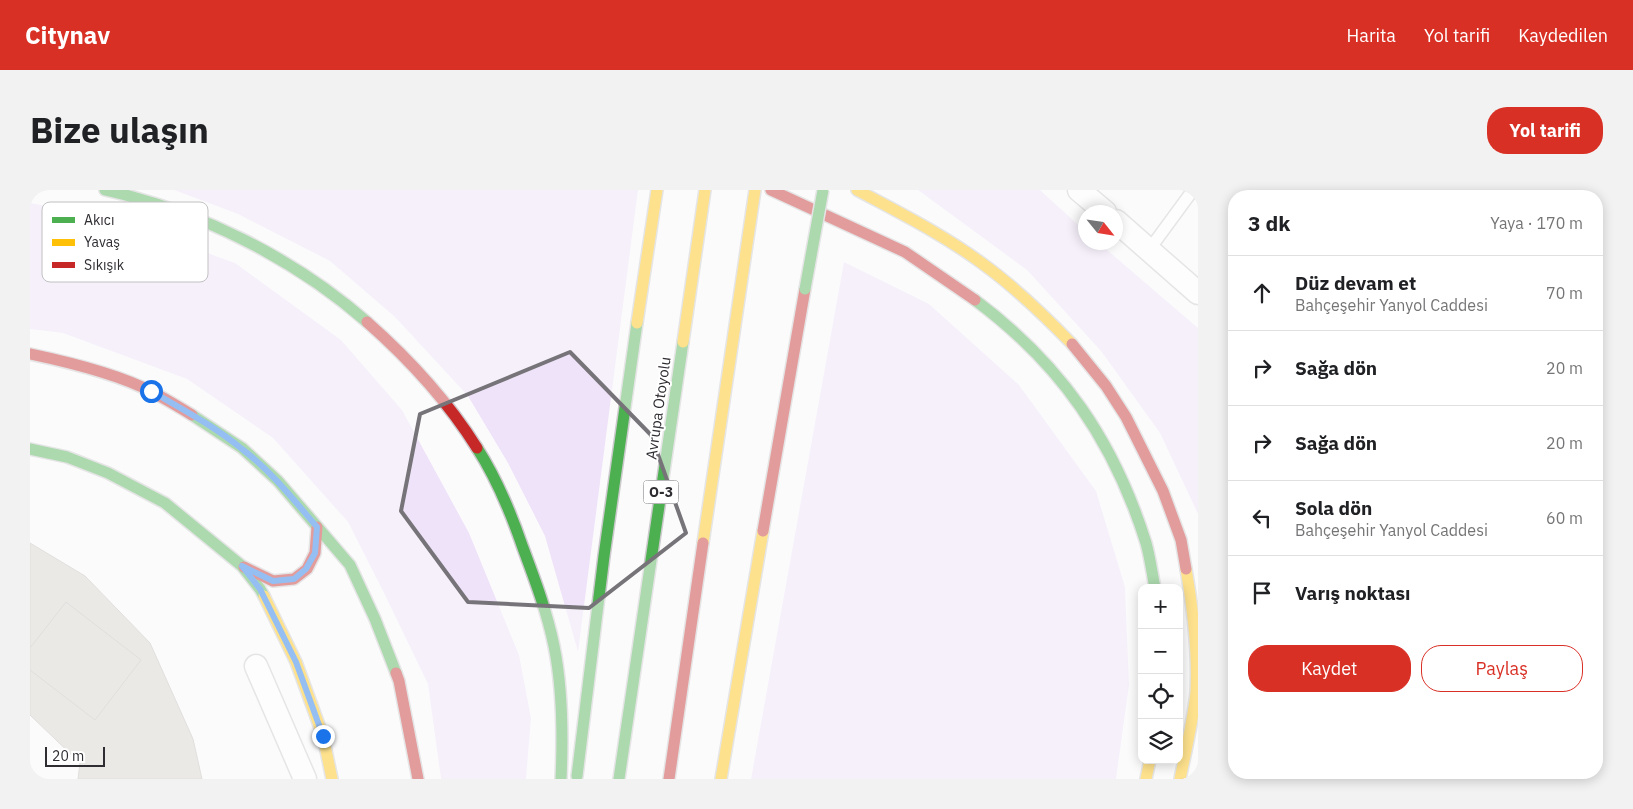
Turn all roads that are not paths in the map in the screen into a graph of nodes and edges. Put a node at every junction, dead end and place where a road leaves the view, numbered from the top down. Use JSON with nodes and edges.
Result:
{"nodes":[{"id":1,"x":105,"y":190,"type":"edge"},
{"id":2,"x":657,"y":190,"type":"edge"},
{"id":3,"x":705,"y":190,"type":"edge"},
{"id":4,"x":755,"y":190,"type":"edge"},
{"id":5,"x":771,"y":190,"type":"edge"},
{"id":6,"x":823,"y":190,"type":"edge"},
{"id":7,"x":856,"y":190,"type":"edge"},
{"id":8,"x":1079,"y":190,"type":"edge"},
{"id":9,"x":1193,"y":190,"type":"edge"},
{"id":10,"x":149,"y":202,"type":"edge"},
{"id":11,"x":1097,"y":205,"type":"edge"},
{"id":12,"x":208,"y":225,"type":"edge"},
{"id":13,"x":1123,"y":227,"type":"edge"},
{"id":14,"x":1149,"y":250,"type":"junction"},
{"id":15,"x":1198,"y":294,"type":"edge"},
{"id":16,"x":30,"y":354,"type":"edge"},
{"id":17,"x":30,"y":449,"type":"edge"},
{"id":18,"x":317,"y":527,"type":"junction"},
{"id":19,"x":242,"y":566,"type":"junction"},
{"id":20,"x":1154,"y":584,"type":"edge"},
{"id":21,"x":256,"y":666,"type":"dead end"},
{"id":22,"x":740,"y":674,"type":"junction"},
{"id":23,"x":744,"y":712,"type":"dead end"},
{"id":24,"x":1149,"y":764,"type":"edge"},
{"id":25,"x":305,"y":779,"type":"edge"},
{"id":26,"x":332,"y":779,"type":"edge"},
{"id":27,"x":418,"y":779,"type":"edge"},
{"id":28,"x":561,"y":779,"type":"edge"},
{"id":29,"x":577,"y":779,"type":"edge"},
{"id":30,"x":619,"y":779,"type":"edge"},
{"id":31,"x":669,"y":779,"type":"edge"},
{"id":32,"x":721,"y":779,"type":"edge"},
{"id":33,"x":1146,"y":779,"type":"edge"},
{"id":34,"x":1180,"y":779,"type":"edge"}],
"edges":[{"from":1,"to":10,"type":"main road"},
{"from":2,"to":29,"type":"main road"},
{"from":3,"to":30,"type":"main road","name":"Avrupa Otoyolu","number":"O-3"},
{"from":4,"to":31,"type":"main road"},
{"from":5,"to":20,"type":"main road"},
{"from":6,"to":22,"type":"main road","bridge":true},
{"from":7,"to":34,"type":"main road"},
{"from":8,"to":11,"type":"street"},
{"from":9,"to":14,"type":"lane"},
{"from":12,"to":28,"type":"main road"},
{"from":13,"to":14,"type":"street"},
{"from":14,"to":15,"type":"street"},
{"from":16,"to":18,"type":"main road"},
{"from":17,"to":19,"type":"main road"},
{"from":18,"to":19,"type":"main road"},
{"from":18,"to":27,"type":"main road"},
{"from":19,"to":26,"type":"main road"},
{"from":21,"to":25,"type":"street"},
{"from":22,"to":23,"type":"main road"},
{"from":22,"to":32,"type":"main road"},
{"from":24,"to":33,"type":"main road"}]}
